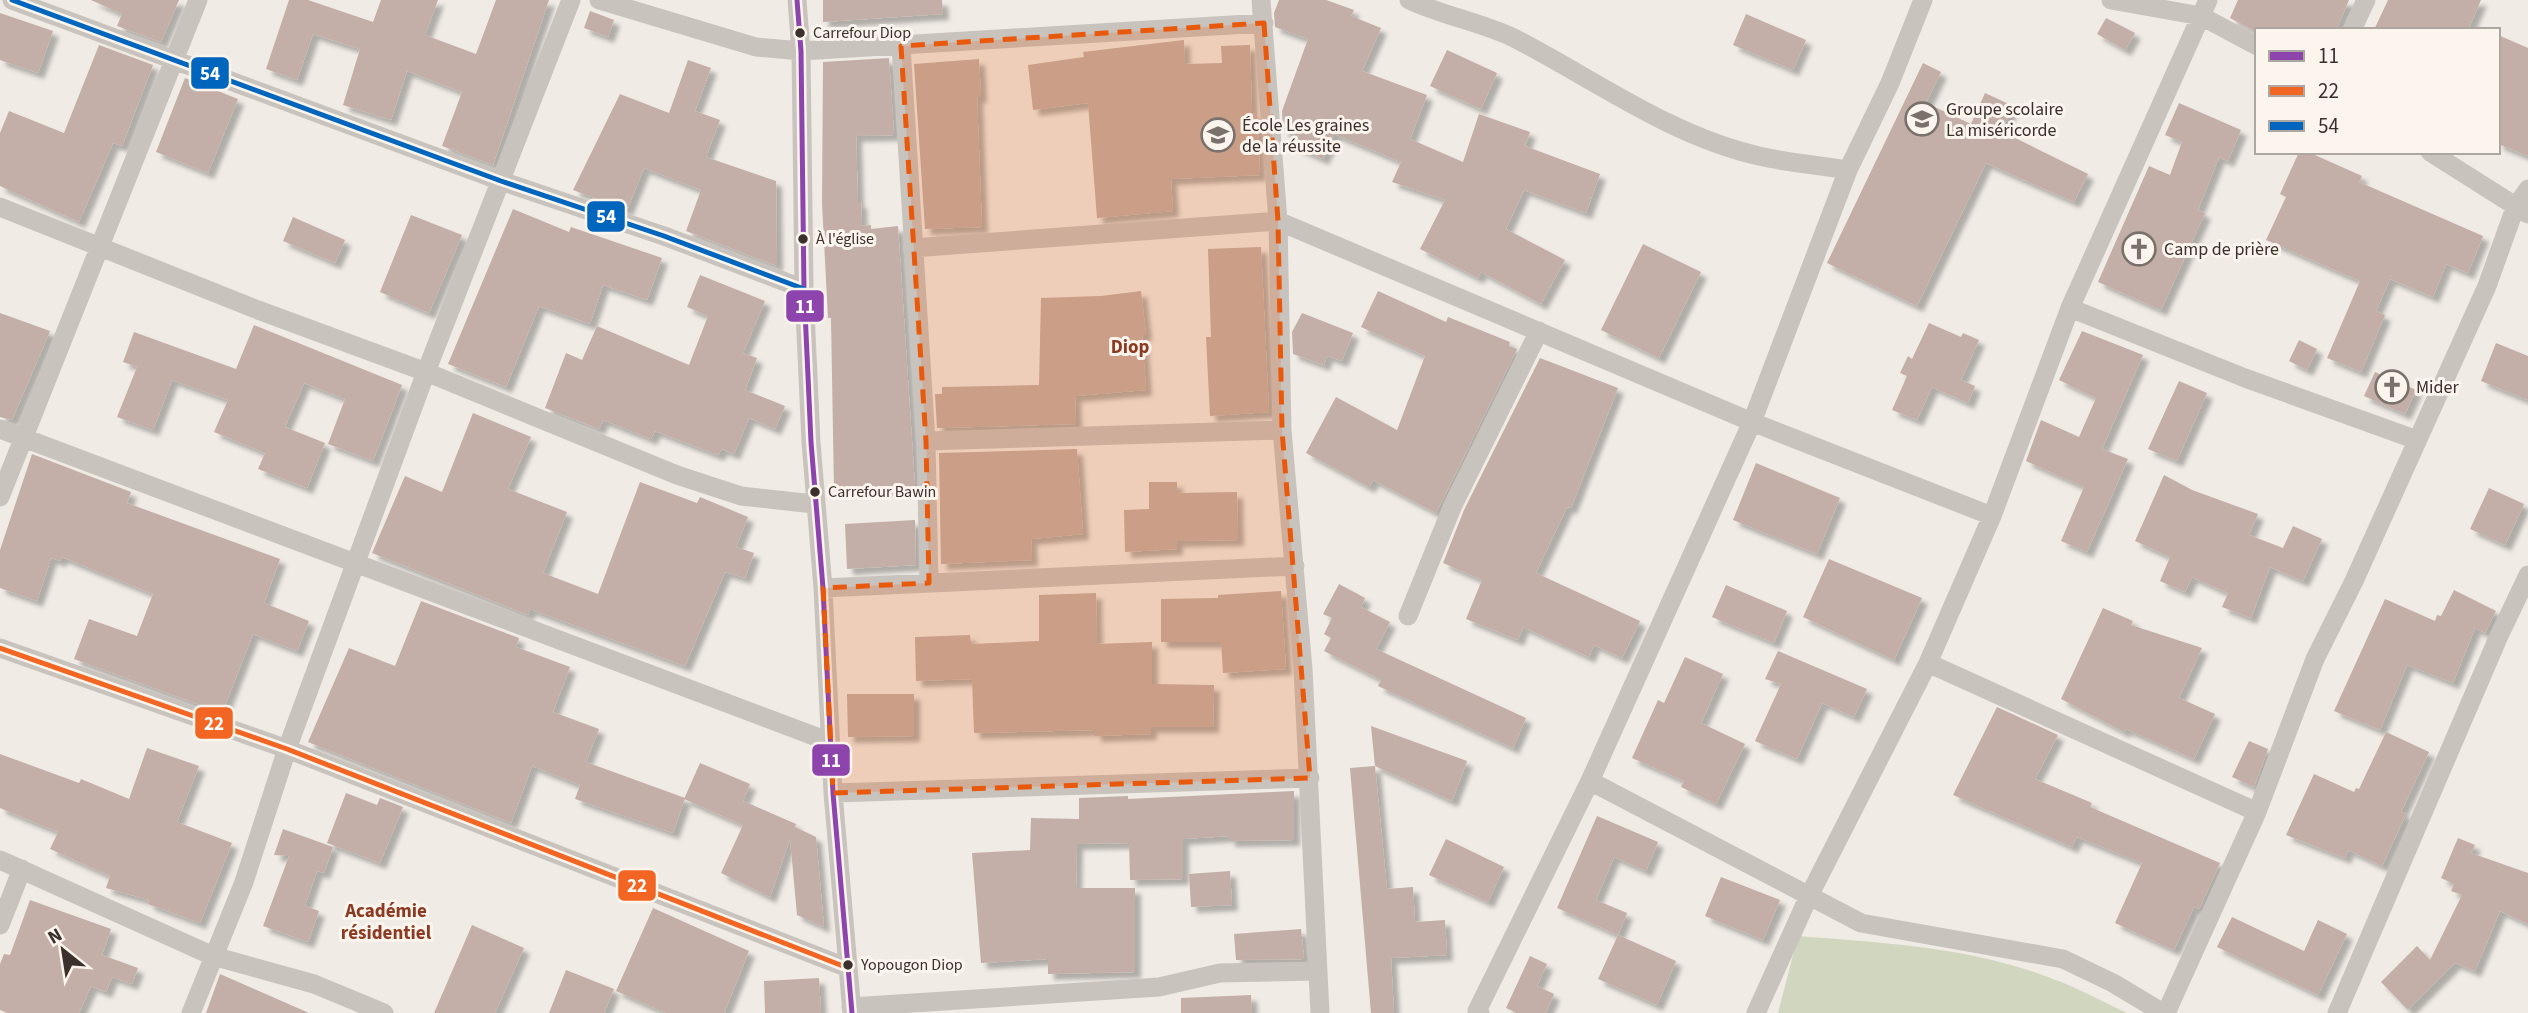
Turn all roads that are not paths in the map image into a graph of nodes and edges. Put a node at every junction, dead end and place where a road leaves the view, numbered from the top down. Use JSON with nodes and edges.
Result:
{"nodes":[{"id":1,"x":12,"y":0,"type":"edge"},
{"id":2,"x":198,"y":0,"type":"edge"},
{"id":3,"x":571,"y":0,"type":"edge"},
{"id":4,"x":599,"y":0,"type":"edge"},
{"id":5,"x":797,"y":0,"type":"edge"},
{"id":6,"x":1261,"y":0,"type":"edge"},
{"id":7,"x":1409,"y":0,"type":"edge"},
{"id":8,"x":1923,"y":0,"type":"edge"},
{"id":9,"x":2111,"y":0,"type":"edge"},
{"id":10,"x":2366,"y":0,"type":"edge"},
{"id":11,"x":2204,"y":8,"type":"edge"},
{"id":12,"x":1264,"y":23,"type":"junction"},
{"id":13,"x":2353,"y":28,"type":"edge"},
{"id":14,"x":2255,"y":45,"type":"edge"},
{"id":15,"x":901,"y":46,"type":"junction"},
{"id":16,"x":801,"y":51,"type":"junction"},
{"id":17,"x":177,"y":60,"type":"junction"},
{"id":18,"x":2433,"y":154,"type":"edge"},
{"id":19,"x":1848,"y":170,"type":"junction"},
{"id":20,"x":501,"y":181,"type":"junction"},
{"id":21,"x":2528,"y":189,"type":"edge"},
{"id":22,"x":0,"y":207,"type":"edge"},
{"id":23,"x":2521,"y":211,"type":"edge"},
{"id":24,"x":1278,"y":221,"type":"junction"},
{"id":25,"x":101,"y":246,"type":"junction"},
{"id":26,"x":912,"y":248,"type":"junction"},
{"id":27,"x":804,"y":289,"type":"junction"},
{"id":28,"x":2070,"y":308,"type":"junction"},
{"id":29,"x":1539,"y":331,"type":"junction"},
{"id":30,"x":425,"y":372,"type":"junction"},
{"id":31,"x":1752,"y":422,"type":"junction"},
{"id":32,"x":0,"y":429,"type":"edge"},
{"id":33,"x":1282,"y":430,"type":"junction"},
{"id":34,"x":24,"y":438,"type":"junction"},
{"id":35,"x":2417,"y":440,"type":"junction"},
{"id":36,"x":926,"y":441,"type":"junction"},
{"id":37,"x":0,"y":497,"type":"edge"},
{"id":38,"x":814,"y":504,"type":"junction"},
{"id":39,"x":1993,"y":516,"type":"junction"},
{"id":40,"x":354,"y":564,"type":"junction"},
{"id":41,"x":1295,"y":566,"type":"junction"},
{"id":42,"x":2528,"y":575,"type":"edge"},
{"id":43,"x":929,"y":583,"type":"junction"},
{"id":44,"x":823,"y":588,"type":"junction"},
{"id":45,"x":1408,"y":616,"type":"dead end"},
{"id":46,"x":0,"y":648,"type":"edge"},
{"id":47,"x":1928,"y":663,"type":"junction"},
{"id":48,"x":830,"y":742,"type":"junction"},
{"id":49,"x":288,"y":749,"type":"junction"},
{"id":50,"x":1310,"y":778,"type":"junction"},
{"id":51,"x":1590,"y":781,"type":"junction"},
{"id":52,"x":833,"y":793,"type":"junction"},
{"id":53,"x":2257,"y":811,"type":"junction"},
{"id":54,"x":0,"y":860,"type":"edge"},
{"id":55,"x":22,"y":869,"type":"junction"},
{"id":56,"x":1808,"y":898,"type":"junction"},
{"id":57,"x":0,"y":925,"type":"edge"},
{"id":58,"x":213,"y":956,"type":"junction"},
{"id":59,"x":848,"y":968,"type":"junction"},
{"id":60,"x":1318,"y":971,"type":"junction"},
{"id":61,"x":851,"y":1010,"type":"edge"},
{"id":62,"x":191,"y":1013,"type":"edge"},
{"id":63,"x":384,"y":1013,"type":"edge"},
{"id":64,"x":1321,"y":1013,"type":"edge"},
{"id":65,"x":1480,"y":1013,"type":"edge"},
{"id":66,"x":1756,"y":1013,"type":"edge"},
{"id":67,"x":2165,"y":1013,"type":"edge"},
{"id":68,"x":2337,"y":1013,"type":"edge"}],
"edges":[{"from":1,"to":17,"type":"street"},
{"from":2,"to":17,"type":"street"},
{"from":3,"to":20,"type":"street"},
{"from":4,"to":16,"type":"street"},
{"from":5,"to":16,"type":"street"},
{"from":6,"to":12,"type":"street"},
{"from":7,"to":19,"type":"street"},
{"from":8,"to":19,"type":"street"},
{"from":9,"to":11,"type":"street"},
{"from":10,"to":13,"type":"street"},
{"from":11,"to":14,"type":"street"},
{"from":11,"to":28,"type":"street"},
{"from":12,"to":15,"type":"street"},
{"from":12,"to":24,"type":"street"},
{"from":15,"to":16,"type":"street"},
{"from":15,"to":26,"type":"street"},
{"from":16,"to":27,"type":"street"},
{"from":17,"to":20,"type":"street"},
{"from":17,"to":25,"type":"street"},
{"from":18,"to":23,"type":"street"},
{"from":19,"to":31,"type":"street"},
{"from":20,"to":27,"type":"street"},
{"from":20,"to":30,"type":"street"},
{"from":21,"to":23,"type":"street"},
{"from":22,"to":25,"type":"street"},
{"from":23,"to":35,"type":"street"},
{"from":24,"to":26,"type":"street"},
{"from":24,"to":29,"type":"street"},
{"from":24,"to":33,"type":"street"},
{"from":25,"to":30,"type":"street"},
{"from":25,"to":34,"type":"street"},
{"from":26,"to":36,"type":"street"},
{"from":27,"to":38,"type":"street"},
{"from":28,"to":35,"type":"street"},
{"from":28,"to":39,"type":"street"},
{"from":29,"to":31,"type":"street"},
{"from":29,"to":45,"type":"street"},
{"from":30,"to":38,"type":"street"},
{"from":30,"to":40,"type":"street"},
{"from":31,"to":39,"type":"street"},
{"from":31,"to":51,"type":"street"},
{"from":32,"to":34,"type":"street"},
{"from":33,"to":36,"type":"street"},
{"from":33,"to":41,"type":"street"},
{"from":34,"to":37,"type":"street"},
{"from":34,"to":40,"type":"street"},
{"from":35,"to":53,"type":"street"},
{"from":36,"to":43,"type":"street"},
{"from":38,"to":44,"type":"street"},
{"from":39,"to":47,"type":"street"},
{"from":40,"to":48,"type":"street"},
{"from":40,"to":49,"type":"street"},
{"from":41,"to":43,"type":"street"},
{"from":41,"to":50,"type":"street"},
{"from":42,"to":68,"type":"street"},
{"from":43,"to":44,"type":"street"},
{"from":44,"to":48,"type":"street"},
{"from":46,"to":49,"type":"street"},
{"from":47,"to":53,"type":"street"},
{"from":47,"to":56,"type":"street"},
{"from":48,"to":52,"type":"street"},
{"from":49,"to":58,"type":"street"},
{"from":49,"to":59,"type":"street"},
{"from":50,"to":52,"type":"street"},
{"from":50,"to":60,"type":"street"},
{"from":51,"to":56,"type":"street"},
{"from":51,"to":65,"type":"street"},
{"from":52,"to":59,"type":"street"},
{"from":53,"to":67,"type":"street"},
{"from":54,"to":55,"type":"street"},
{"from":55,"to":57,"type":"street"},
{"from":55,"to":58,"type":"street"},
{"from":56,"to":66,"type":"street"},
{"from":56,"to":67,"type":"street"},
{"from":58,"to":62,"type":"street"},
{"from":58,"to":63,"type":"street"},
{"from":59,"to":61,"type":"street"},
{"from":60,"to":61,"type":"street"},
{"from":60,"to":64,"type":"street"}]}
